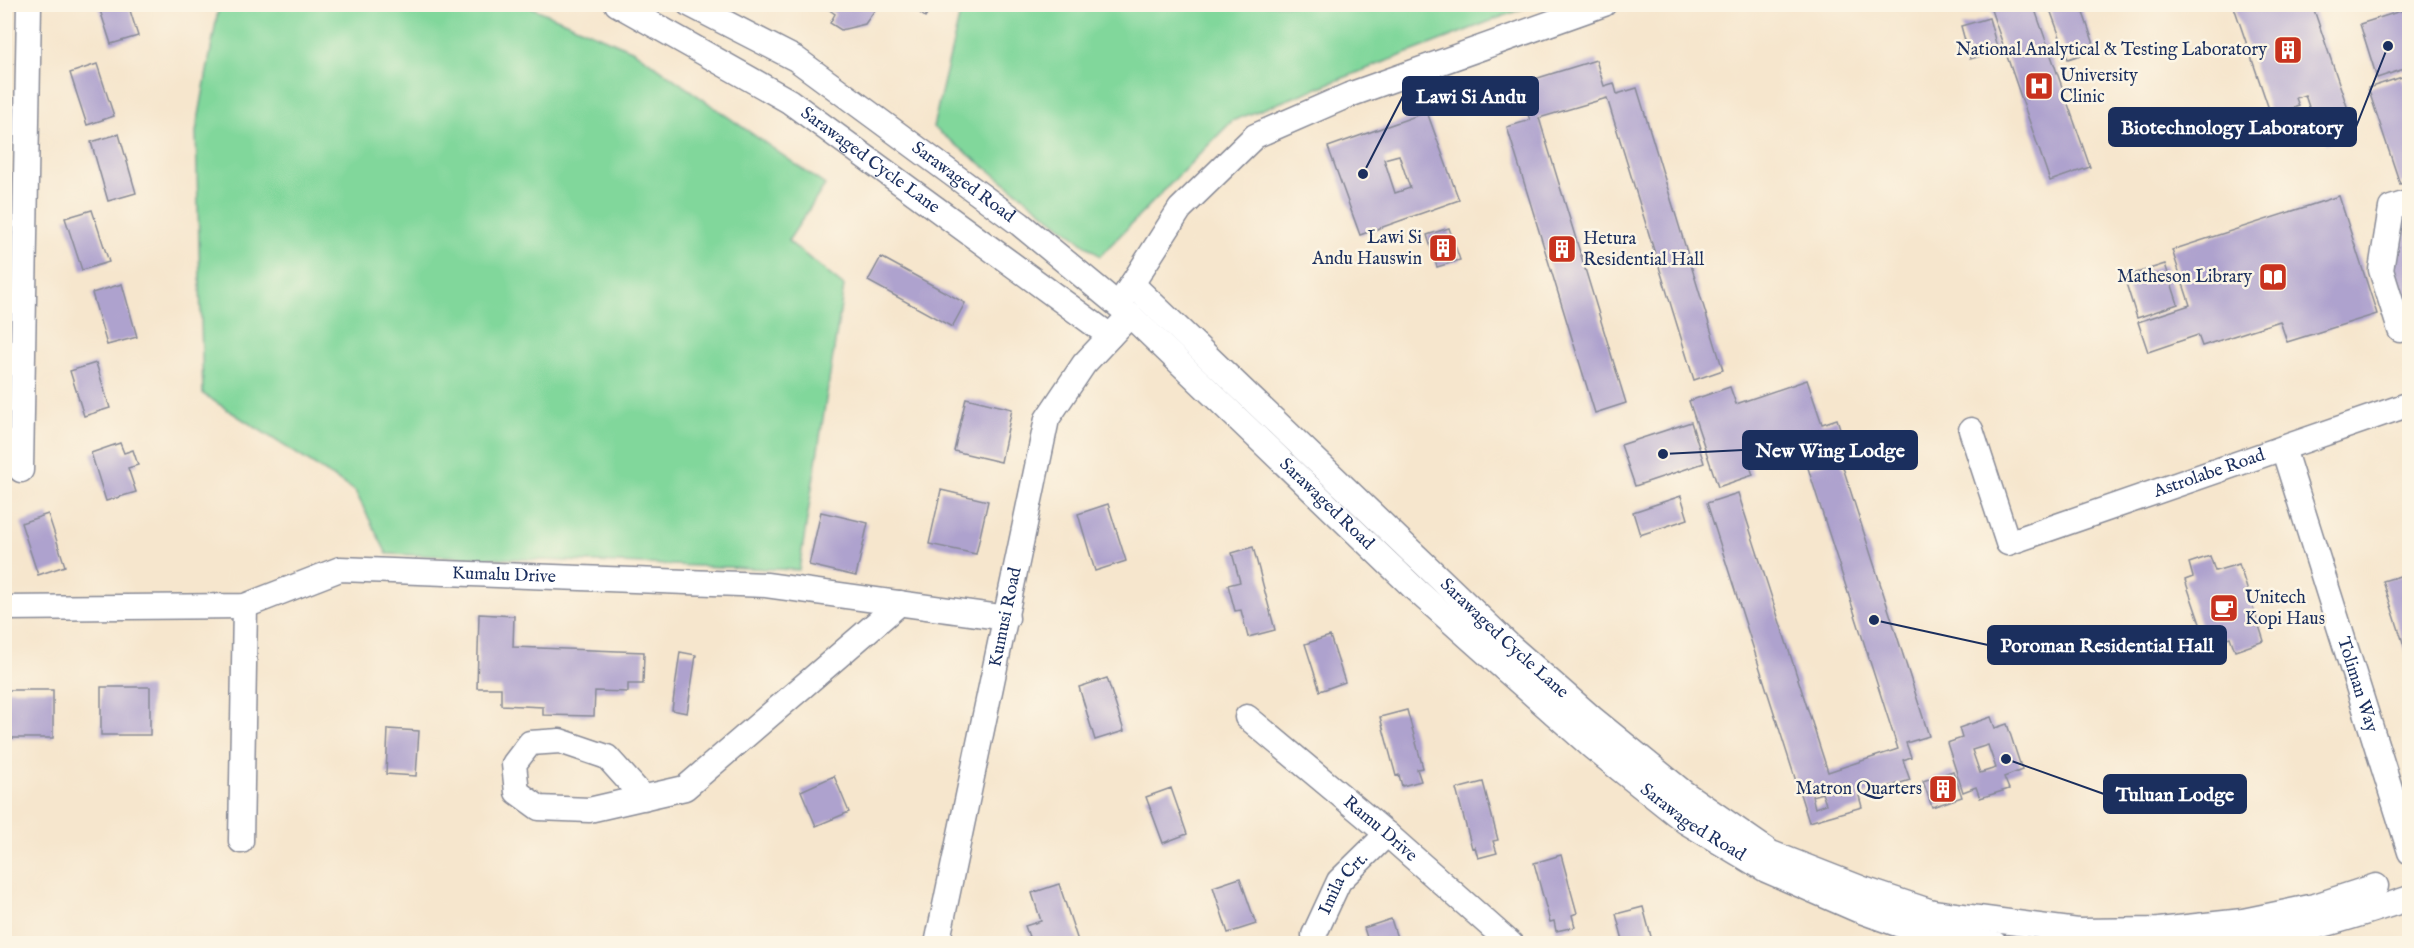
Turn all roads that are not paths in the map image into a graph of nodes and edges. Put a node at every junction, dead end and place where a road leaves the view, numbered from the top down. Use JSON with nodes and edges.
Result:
{"nodes":[{"id":1,"x":29,"y":4,"type":"edge"},
{"id":2,"x":617,"y":4,"type":"edge"},
{"id":3,"x":688,"y":4,"type":"edge"},
{"id":4,"x":1604,"y":4,"type":"edge"},
{"id":5,"x":2409,"y":202,"type":"edge"},
{"id":6,"x":1132,"y":284,"type":"junction"},
{"id":7,"x":1124,"y":310,"type":"junction"},
{"id":8,"x":2400,"y":330,"type":"dead end"},
{"id":9,"x":1110,"y":336,"type":"junction"},
{"id":10,"x":2409,"y":404,"type":"edge"},
{"id":11,"x":1971,"y":430,"type":"dead end"},
{"id":12,"x":2283,"y":448,"type":"junction"},
{"id":13,"x":21,"y":470,"type":"dead end"},
{"id":14,"x":900,"y":603,"type":"junction"},
{"id":15,"x":244,"y":606,"type":"junction"},
{"id":16,"x":4,"y":608,"type":"edge"},
{"id":17,"x":1007,"y":618,"type":"junction"},
{"id":18,"x":1247,"y":717,"type":"dead end"},
{"id":19,"x":644,"y":798,"type":"junction"},
{"id":20,"x":1388,"y":834,"type":"junction"},
{"id":21,"x":241,"y":841,"type":"dead end"},
{"id":22,"x":2409,"y":852,"type":"edge"},
{"id":23,"x":2376,"y":886,"type":"dead end"},
{"id":24,"x":2409,"y":898,"type":"edge"},
{"id":25,"x":1927,"y":930,"type":"edge"},
{"id":26,"x":938,"y":944,"type":"edge"},
{"id":27,"x":1316,"y":944,"type":"edge"},
{"id":28,"x":1511,"y":944,"type":"edge"},
{"id":29,"x":1995,"y":944,"type":"edge"},
{"id":30,"x":2226,"y":944,"type":"edge"}],
"edges":[{"from":1,"to":13,"type":"street"},
{"from":2,"to":9,"type":"street","name":"Sarawaged Cycle Lane"},
{"from":3,"to":7,"type":"street","name":"Sarawaged Road"},
{"from":4,"to":6,"type":"street","name":"Kumusi Road"},
{"from":5,"to":8,"type":"street"},
{"from":6,"to":7,"type":"street","name":"Kumusi Road"},
{"from":6,"to":25,"type":"street","name":"Sarawaged Cycle Lane"},
{"from":7,"to":9,"type":"street","name":"Kumusi Road"},
{"from":7,"to":25,"type":"street","name":"Sarawaged Road"},
{"from":9,"to":17,"type":"street","name":"Kumusi Road"},
{"from":10,"to":12,"type":"street","name":"Astrolabe Road"},
{"from":11,"to":12,"type":"street","name":"Astrolabe Road"},
{"from":12,"to":22,"type":"street","name":"Toliman Way"},
{"from":14,"to":15,"type":"street","name":"Kumalu Drive"},
{"from":14,"to":17,"type":"street","name":"Kumalu Drive"},
{"from":14,"to":19,"type":"street"},
{"from":15,"to":16,"type":"street","name":"Kumalu Drive"},
{"from":15,"to":21,"type":"street"},
{"from":17,"to":26,"type":"street","name":"Kumusi Road"},
{"from":18,"to":20,"type":"street","name":"Ramu Drive"},
{"from":19,"to":19,"type":"street"},
{"from":20,"to":27,"type":"street","name":"Imila Crt."},
{"from":20,"to":28,"type":"street","name":"Ramu Drive"},
{"from":23,"to":25,"type":"street","name":"Sarawaged Cycle Lane"},
{"from":24,"to":30,"type":"street"},
{"from":25,"to":29,"type":"street","name":"Sarawaged Road"}]}
